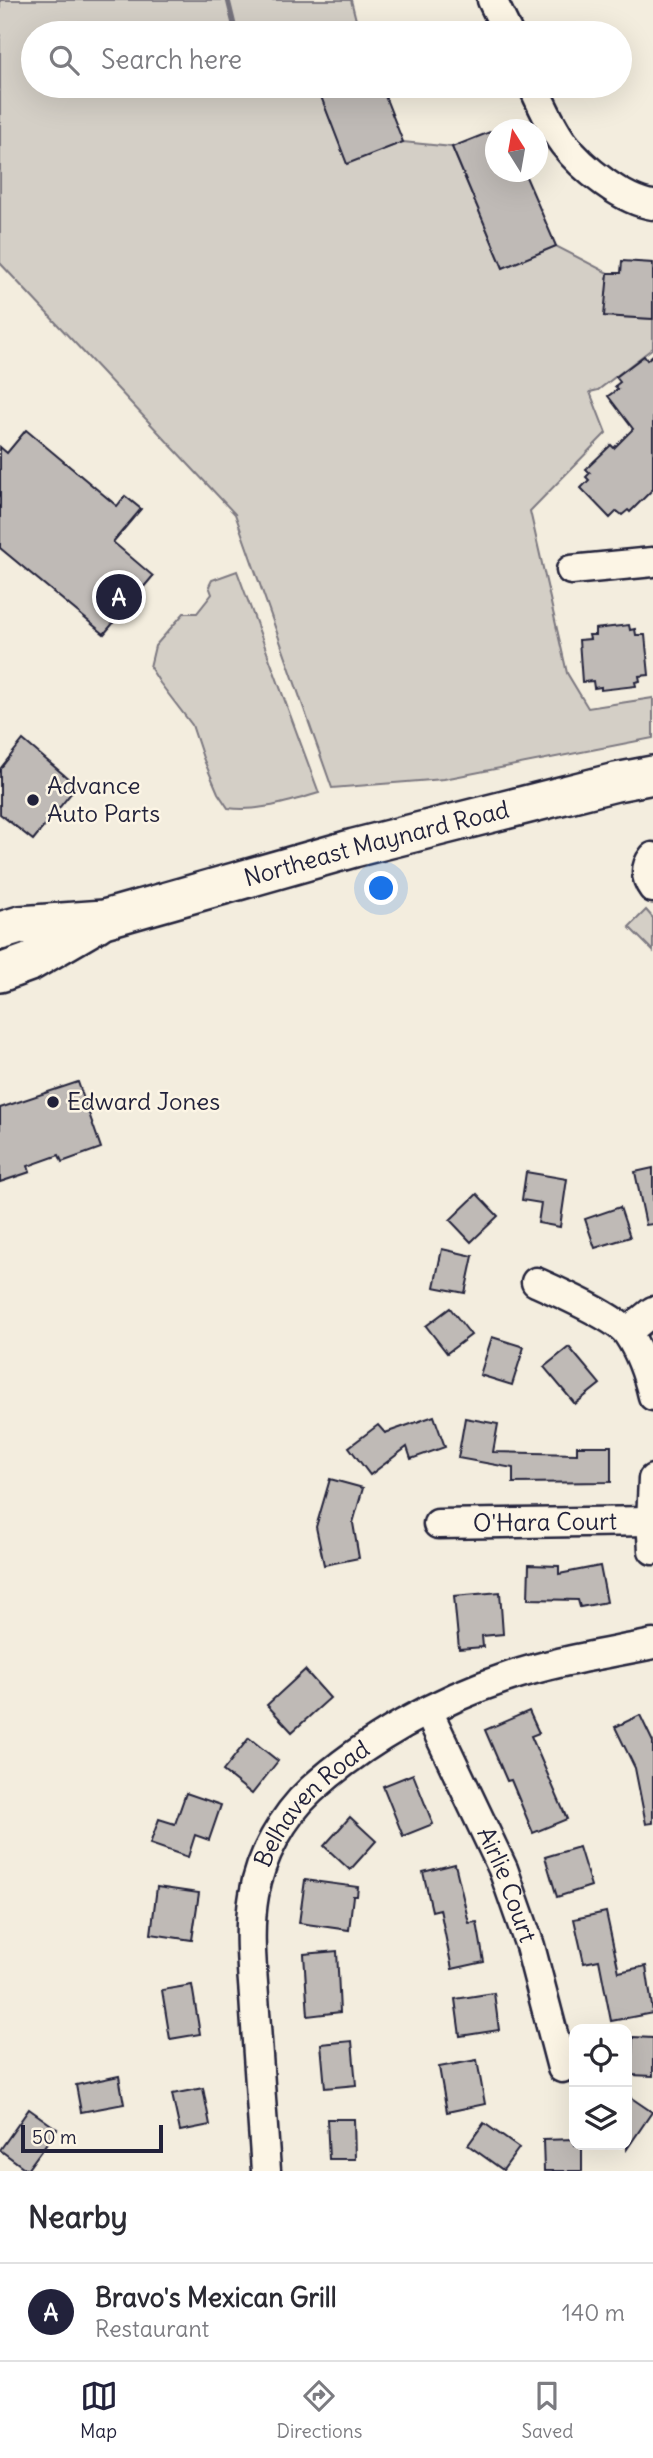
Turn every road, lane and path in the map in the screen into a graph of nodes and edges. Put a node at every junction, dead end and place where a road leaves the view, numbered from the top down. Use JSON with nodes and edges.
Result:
{"nodes":[{"id":1,"x":492,"y":0,"type":"edge"},
{"id":2,"x":502,"y":21,"type":"edge"},
{"id":3,"x":539,"y":98,"type":"edge"},
{"id":4,"x":653,"y":205,"type":"edge"},
{"id":5,"x":653,"y":562,"type":"edge"},
{"id":6,"x":571,"y":570,"type":"dead end"},
{"id":7,"x":653,"y":775,"type":"edge"},
{"id":8,"x":653,"y":857,"type":"edge"},
{"id":9,"x":653,"y":888,"type":"edge"},
{"id":10,"x":104,"y":919,"type":"junction"},
{"id":11,"x":0,"y":931,"type":"edge"},
{"id":12,"x":0,"y":972,"type":"edge"},
{"id":13,"x":536,"y":1282,"type":"dead end"},
{"id":14,"x":653,"y":1311,"type":"edge"},
{"id":15,"x":627,"y":1332,"type":"junction"},
{"id":16,"x":653,"y":1396,"type":"edge"},
{"id":17,"x":653,"y":1479,"type":"edge"},
{"id":18,"x":651,"y":1521,"type":"junction"},
{"id":19,"x":438,"y":1524,"type":"dead end"},
{"id":20,"x":653,"y":1550,"type":"edge"},
{"id":21,"x":653,"y":1644,"type":"edge"},
{"id":22,"x":428,"y":1711,"type":"junction"},
{"id":23,"x":562,"y":2068,"type":"dead end"},
{"id":24,"x":266,"y":2171,"type":"edge"}],
"edges":[{"from":1,"to":2,"type":"street"},
{"from":3,"to":4,"type":"street"},
{"from":5,"to":6,"type":"street"},
{"from":7,"to":10,"type":"main road","name":"Northeast Maynard Road"},
{"from":8,"to":9,"type":"street"},
{"from":10,"to":11,"type":"main road","name":"Northeast Maynard Road"},
{"from":10,"to":12,"type":"main road","name":"Northeast Maynard Road"},
{"from":13,"to":15,"type":"street"},
{"from":14,"to":15,"type":"street"},
{"from":15,"to":16,"type":"street"},
{"from":17,"to":18,"type":"street"},
{"from":18,"to":19,"type":"street","name":"O'Hara Court"},
{"from":18,"to":20,"type":"street"},
{"from":21,"to":22,"type":"street","name":"Belhaven Road"},
{"from":22,"to":23,"type":"street","name":"Airlie Court"},
{"from":22,"to":24,"type":"street","name":"Belhaven Road"}]}
